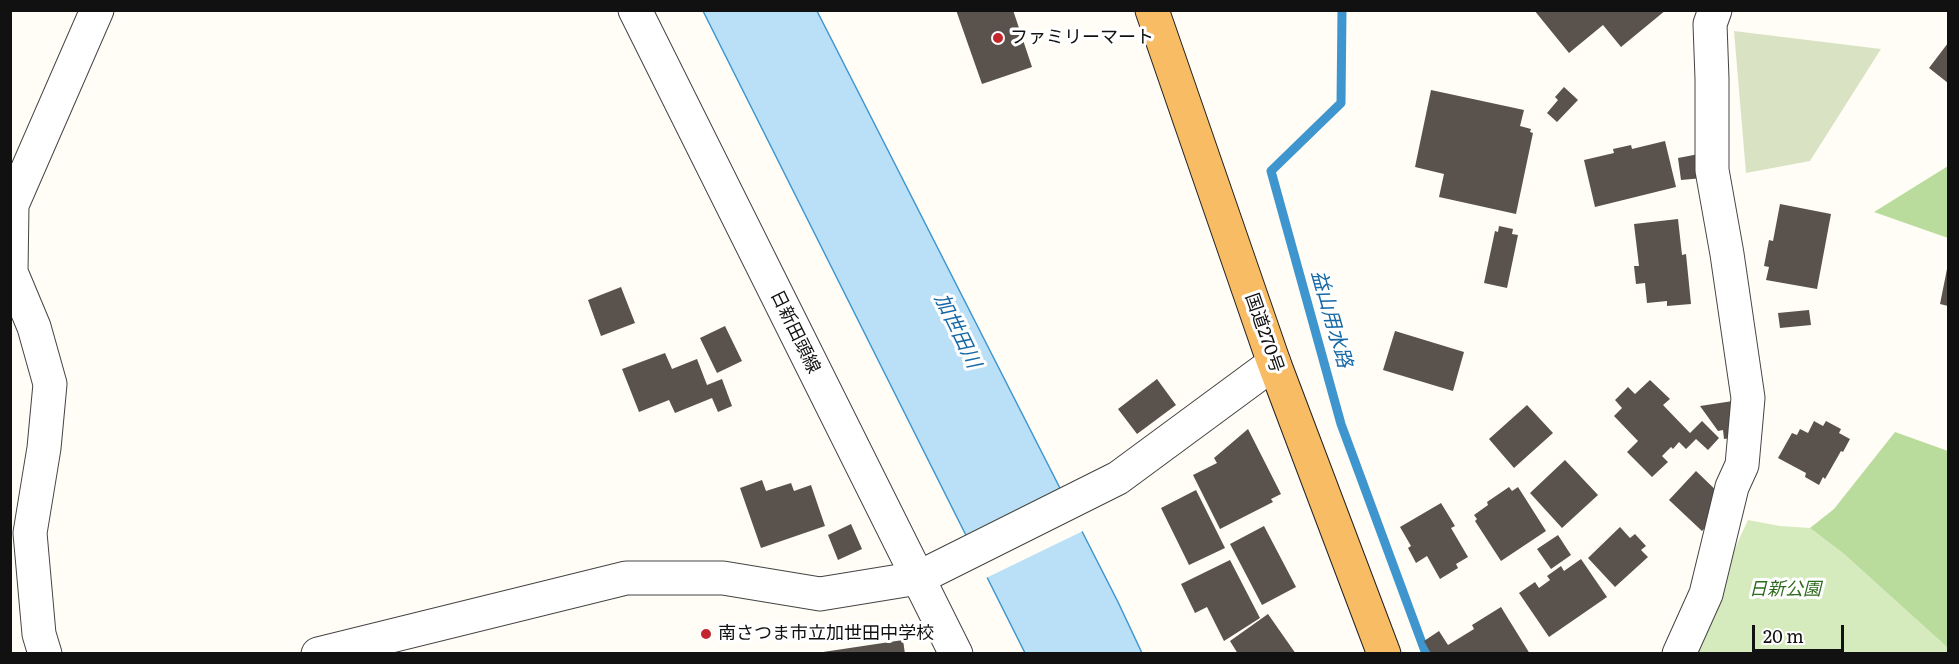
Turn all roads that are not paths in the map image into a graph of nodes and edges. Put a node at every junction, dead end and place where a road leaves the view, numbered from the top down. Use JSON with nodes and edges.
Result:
{"nodes":[{"id":1,"x":98,"y":10,"type":"edge"},
{"id":2,"x":635,"y":10,"type":"edge"},
{"id":3,"x":1152,"y":10,"type":"edge"},
{"id":4,"x":1715,"y":10,"type":"edge"},
{"id":5,"x":1274,"y":363,"type":"junction"},
{"id":6,"x":928,"y":573,"type":"junction"},
{"id":7,"x":45,"y":654,"type":"edge"},
{"id":8,"x":318,"y":654,"type":"edge"},
{"id":9,"x":956,"y":654,"type":"edge"},
{"id":10,"x":1384,"y":654,"type":"edge"},
{"id":11,"x":1679,"y":654,"type":"edge"}],
"edges":[{"from":1,"to":7,"type":"street"},
{"from":2,"to":6,"type":"street","name":"日新田頭線"},
{"from":3,"to":5,"type":"highway","name":"国道270号"},
{"from":4,"to":11,"type":"street"},
{"from":5,"to":6,"type":"street"},
{"from":5,"to":10,"type":"highway","name":"国道270号"},
{"from":6,"to":8,"type":"street"},
{"from":6,"to":9,"type":"street","name":"日新田頭線"}]}
